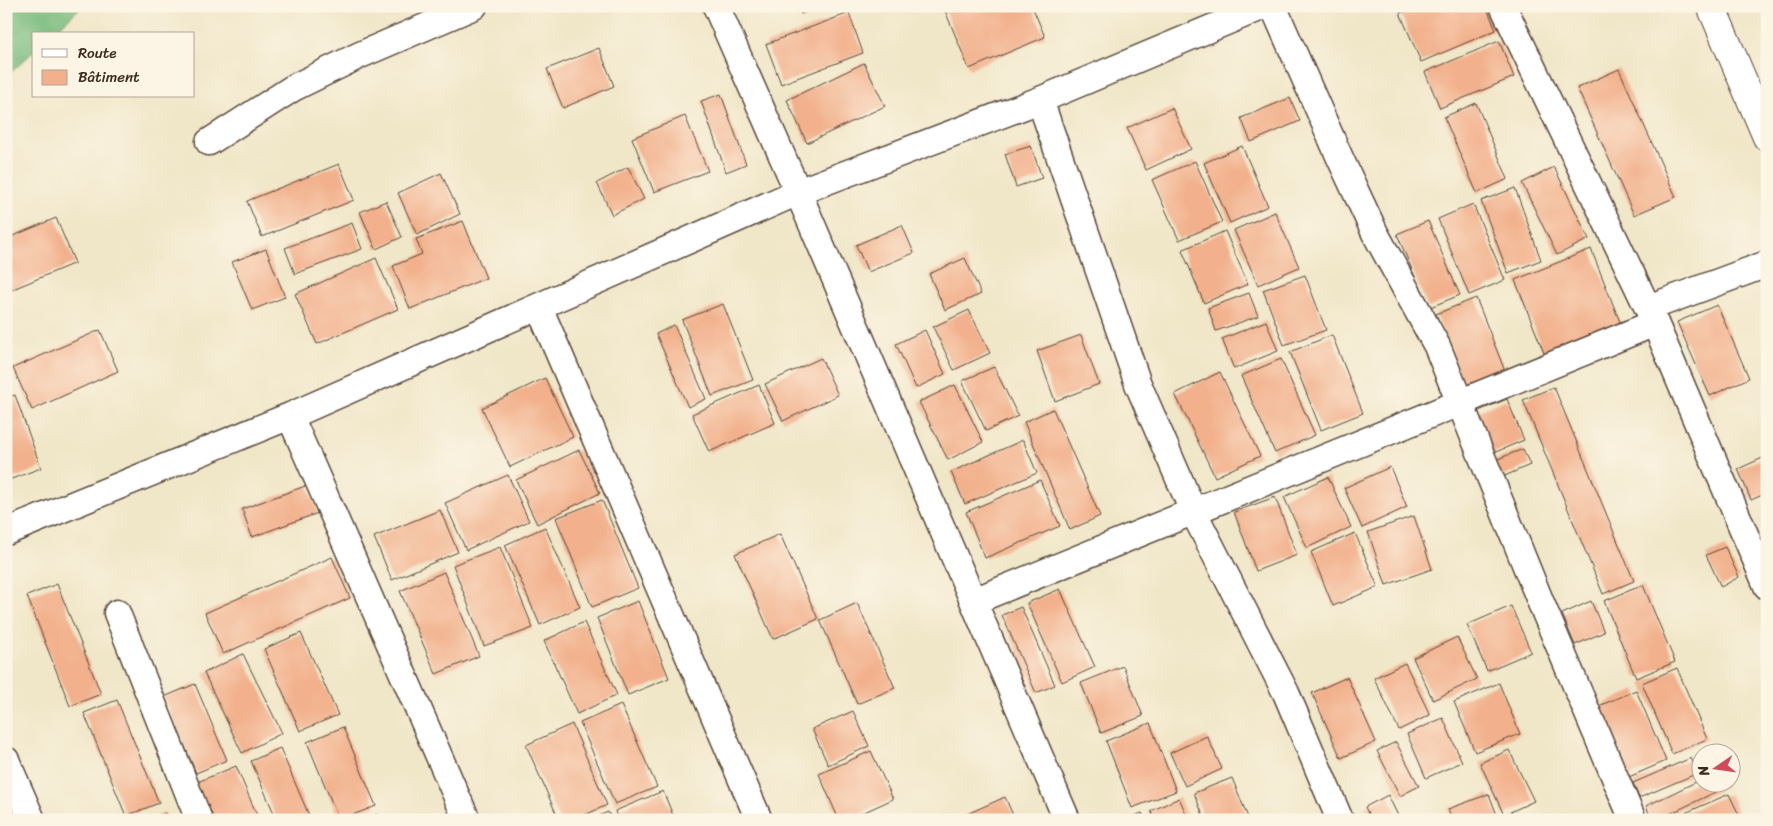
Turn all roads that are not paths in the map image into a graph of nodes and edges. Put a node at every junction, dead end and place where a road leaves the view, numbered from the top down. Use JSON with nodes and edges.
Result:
{"nodes":[{"id":1,"x":474,"y":6,"type":"edge"},
{"id":2,"x":716,"y":6,"type":"edge"},
{"id":3,"x":1264,"y":6,"type":"edge"},
{"id":4,"x":1273,"y":6,"type":"edge"},
{"id":5,"x":1503,"y":6,"type":"edge"},
{"id":6,"x":1710,"y":6,"type":"edge"},
{"id":7,"x":1040,"y":100,"type":"junction"},
{"id":8,"x":1767,"y":137,"type":"edge"},
{"id":9,"x":209,"y":142,"type":"dead end"},
{"id":10,"x":798,"y":192,"type":"junction"},
{"id":11,"x":1767,"y":264,"type":"edge"},
{"id":12,"x":539,"y":307,"type":"junction"},
{"id":13,"x":1651,"y":315,"type":"junction"},
{"id":14,"x":1460,"y":403,"type":"junction"},
{"id":15,"x":290,"y":416,"type":"junction"},
{"id":16,"x":1193,"y":511,"type":"junction"},
{"id":17,"x":6,"y":532,"type":"edge"},
{"id":18,"x":1767,"y":586,"type":"edge"},
{"id":19,"x":974,"y":602,"type":"junction"},
{"id":20,"x":117,"y":613,"type":"dead end"},
{"id":21,"x":6,"y":760,"type":"edge"},
{"id":22,"x":32,"y":820,"type":"edge"},
{"id":23,"x":199,"y":820,"type":"edge"},
{"id":24,"x":467,"y":820,"type":"edge"},
{"id":25,"x":758,"y":820,"type":"edge"},
{"id":26,"x":1067,"y":820,"type":"edge"},
{"id":27,"x":1340,"y":820,"type":"edge"},
{"id":28,"x":1633,"y":820,"type":"edge"}],
"edges":[{"from":1,"to":9,"type":"street"},
{"from":2,"to":10,"type":"street"},
{"from":3,"to":7,"type":"street"},
{"from":4,"to":14,"type":"street"},
{"from":5,"to":13,"type":"street"},
{"from":6,"to":8,"type":"street"},
{"from":7,"to":10,"type":"street"},
{"from":7,"to":16,"type":"street"},
{"from":10,"to":12,"type":"street"},
{"from":10,"to":19,"type":"street"},
{"from":11,"to":13,"type":"street"},
{"from":12,"to":15,"type":"street"},
{"from":12,"to":25,"type":"street"},
{"from":13,"to":14,"type":"street"},
{"from":13,"to":18,"type":"street"},
{"from":14,"to":16,"type":"street"},
{"from":14,"to":28,"type":"street"},
{"from":15,"to":17,"type":"street"},
{"from":15,"to":24,"type":"street"},
{"from":16,"to":19,"type":"street"},
{"from":16,"to":27,"type":"street"},
{"from":19,"to":26,"type":"street"},
{"from":20,"to":23,"type":"street"},
{"from":21,"to":22,"type":"street"}]}
